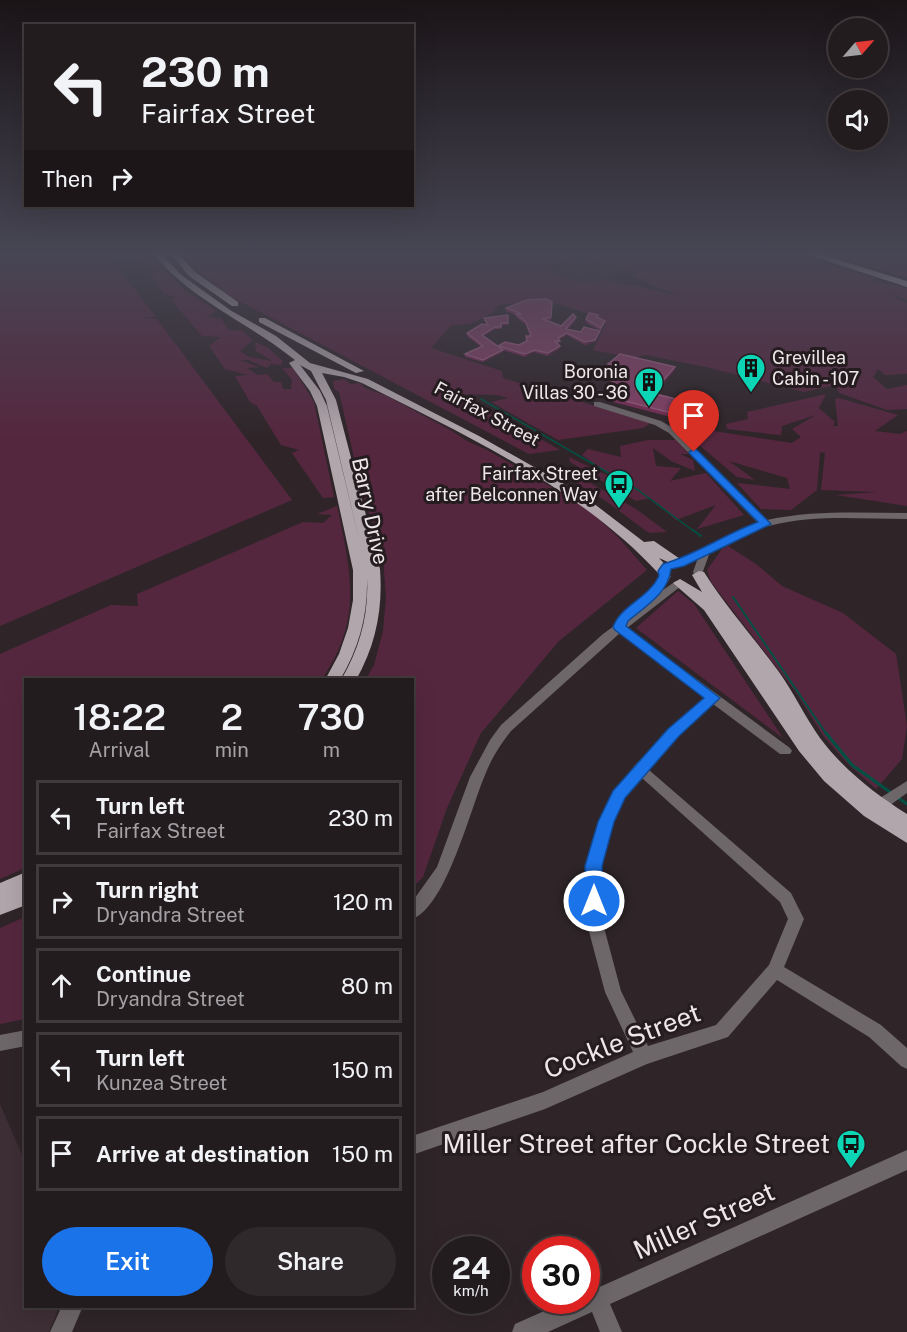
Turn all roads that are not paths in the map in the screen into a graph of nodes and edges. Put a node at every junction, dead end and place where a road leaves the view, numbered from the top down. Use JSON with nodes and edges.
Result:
{"nodes":[{"id":1,"x":230,"y":314,"type":"edge"},
{"id":2,"x":231,"y":314,"type":"edge"},
{"id":3,"x":252,"y":314,"type":"dead end"},
{"id":4,"x":262,"y":320,"type":"junction"},
{"id":5,"x":316,"y":369,"type":"junction"},
{"id":6,"x":353,"y":376,"type":"junction"},
{"id":7,"x":369,"y":376,"type":"junction"},
{"id":8,"x":320,"y":388,"type":"junction"},
{"id":9,"x":597,"y":404,"type":"dead end"},
{"id":10,"x":907,"y":516,"type":"edge"},
{"id":11,"x":765,"y":524,"type":"junction"},
{"id":12,"x":705,"y":552,"type":"junction"},
{"id":13,"x":679,"y":563,"type":"junction"},
{"id":14,"x":698,"y":573,"type":"junction"},
{"id":15,"x":672,"y":578,"type":"junction"},
{"id":16,"x":619,"y":627,"type":"junction"},
{"id":17,"x":333,"y":678,"type":"edge"},
{"id":18,"x":349,"y":678,"type":"edge"},
{"id":19,"x":713,"y":698,"type":"junction"},
{"id":20,"x":785,"y":751,"type":"dead end"},
{"id":21,"x":640,"y":769,"type":"junction"},
{"id":22,"x":888,"y":799,"type":"edge"},
{"id":23,"x":907,"y":824,"type":"edge"},
{"id":24,"x":907,"y":836,"type":"edge"},
{"id":25,"x":24,"y":881,"type":"edge"},
{"id":26,"x":0,"y":891,"type":"edge"},
{"id":27,"x":24,"y":897,"type":"edge"},
{"id":28,"x":0,"y":907,"type":"edge"},
{"id":29,"x":414,"y":911,"type":"edge"},
{"id":30,"x":775,"y":970,"type":"junction"},
{"id":31,"x":24,"y":1038,"type":"edge"},
{"id":32,"x":0,"y":1043,"type":"edge"},
{"id":33,"x":644,"y":1056,"type":"junction"},
{"id":34,"x":907,"y":1060,"type":"edge"},
{"id":35,"x":414,"y":1145,"type":"edge"},
{"id":36,"x":907,"y":1160,"type":"edge"},
{"id":37,"x":600,"y":1298,"type":"edge"},
{"id":38,"x":600,"y":1306,"type":"edge"},
{"id":39,"x":72,"y":1308,"type":"edge"},
{"id":40,"x":563,"y":1314,"type":"edge"},
{"id":41,"x":61,"y":1332,"type":"edge"},
{"id":42,"x":523,"y":1332,"type":"edge"},
{"id":43,"x":611,"y":1332,"type":"edge"}],
"edges":[{"from":1,"to":8,"type":"main road","name":"Barry Drive"},
{"from":2,"to":5,"type":"main road"},
{"from":3,"to":4,"type":"main road"},
{"from":4,"to":5,"type":"main road","name":"Barry Drive"},
{"from":4,"to":7,"type":"main road","name":"Fairfax Street"},
{"from":5,"to":6,"type":"main road","name":"Fairfax Street"},
{"from":5,"to":7,"type":"main road"},
{"from":5,"to":8,"type":"main road","name":"Barry Drive"},
{"from":6,"to":8,"type":"main road"},
{"from":6,"to":15,"type":"main road","name":"Fairfax Street"},
{"from":7,"to":13,"type":"main road","name":"Fairfax Street"},
{"from":8,"to":17,"type":"main road","name":"Barry Drive"},
{"from":8,"to":18,"type":"main road","name":"Barry Drive"},
{"from":9,"to":11,"type":"street"},
{"from":10,"to":11,"type":"street"},
{"from":11,"to":12,"type":"street"},
{"from":12,"to":13,"type":"street"},
{"from":12,"to":14,"type":"street"},
{"from":13,"to":14,"type":"main road","name":"Fairfax Street"},
{"from":13,"to":15,"type":"main road"},
{"from":14,"to":15,"type":"main road"},
{"from":14,"to":22,"type":"main road","name":"Fairfax Street"},
{"from":15,"to":16,"type":"street"},
{"from":15,"to":22,"type":"main road","name":"Fairfax Street"},
{"from":16,"to":19,"type":"street"},
{"from":16,"to":29,"type":"street"},
{"from":19,"to":20,"type":"street"},
{"from":19,"to":21,"type":"street"},
{"from":21,"to":30,"type":"street","name":"Cockle Street"},
{"from":21,"to":33,"type":"street"},
{"from":22,"to":23,"type":"main road","name":"Fairfax Street"},
{"from":22,"to":24,"type":"main road","name":"Fairfax Street"},
{"from":25,"to":26,"type":"main road"},
{"from":27,"to":28,"type":"main road"},
{"from":30,"to":33,"type":"street","name":"Cockle Street"},
{"from":30,"to":34,"type":"street"},
{"from":31,"to":32,"type":"street"},
{"from":33,"to":35,"type":"street","name":"Cockle Street"},
{"from":36,"to":37,"type":"street","name":"Miller Street"},
{"from":38,"to":43,"type":"street"},
{"from":39,"to":41,"type":"street"},
{"from":40,"to":42,"type":"street","name":"Miller Street"}]}
